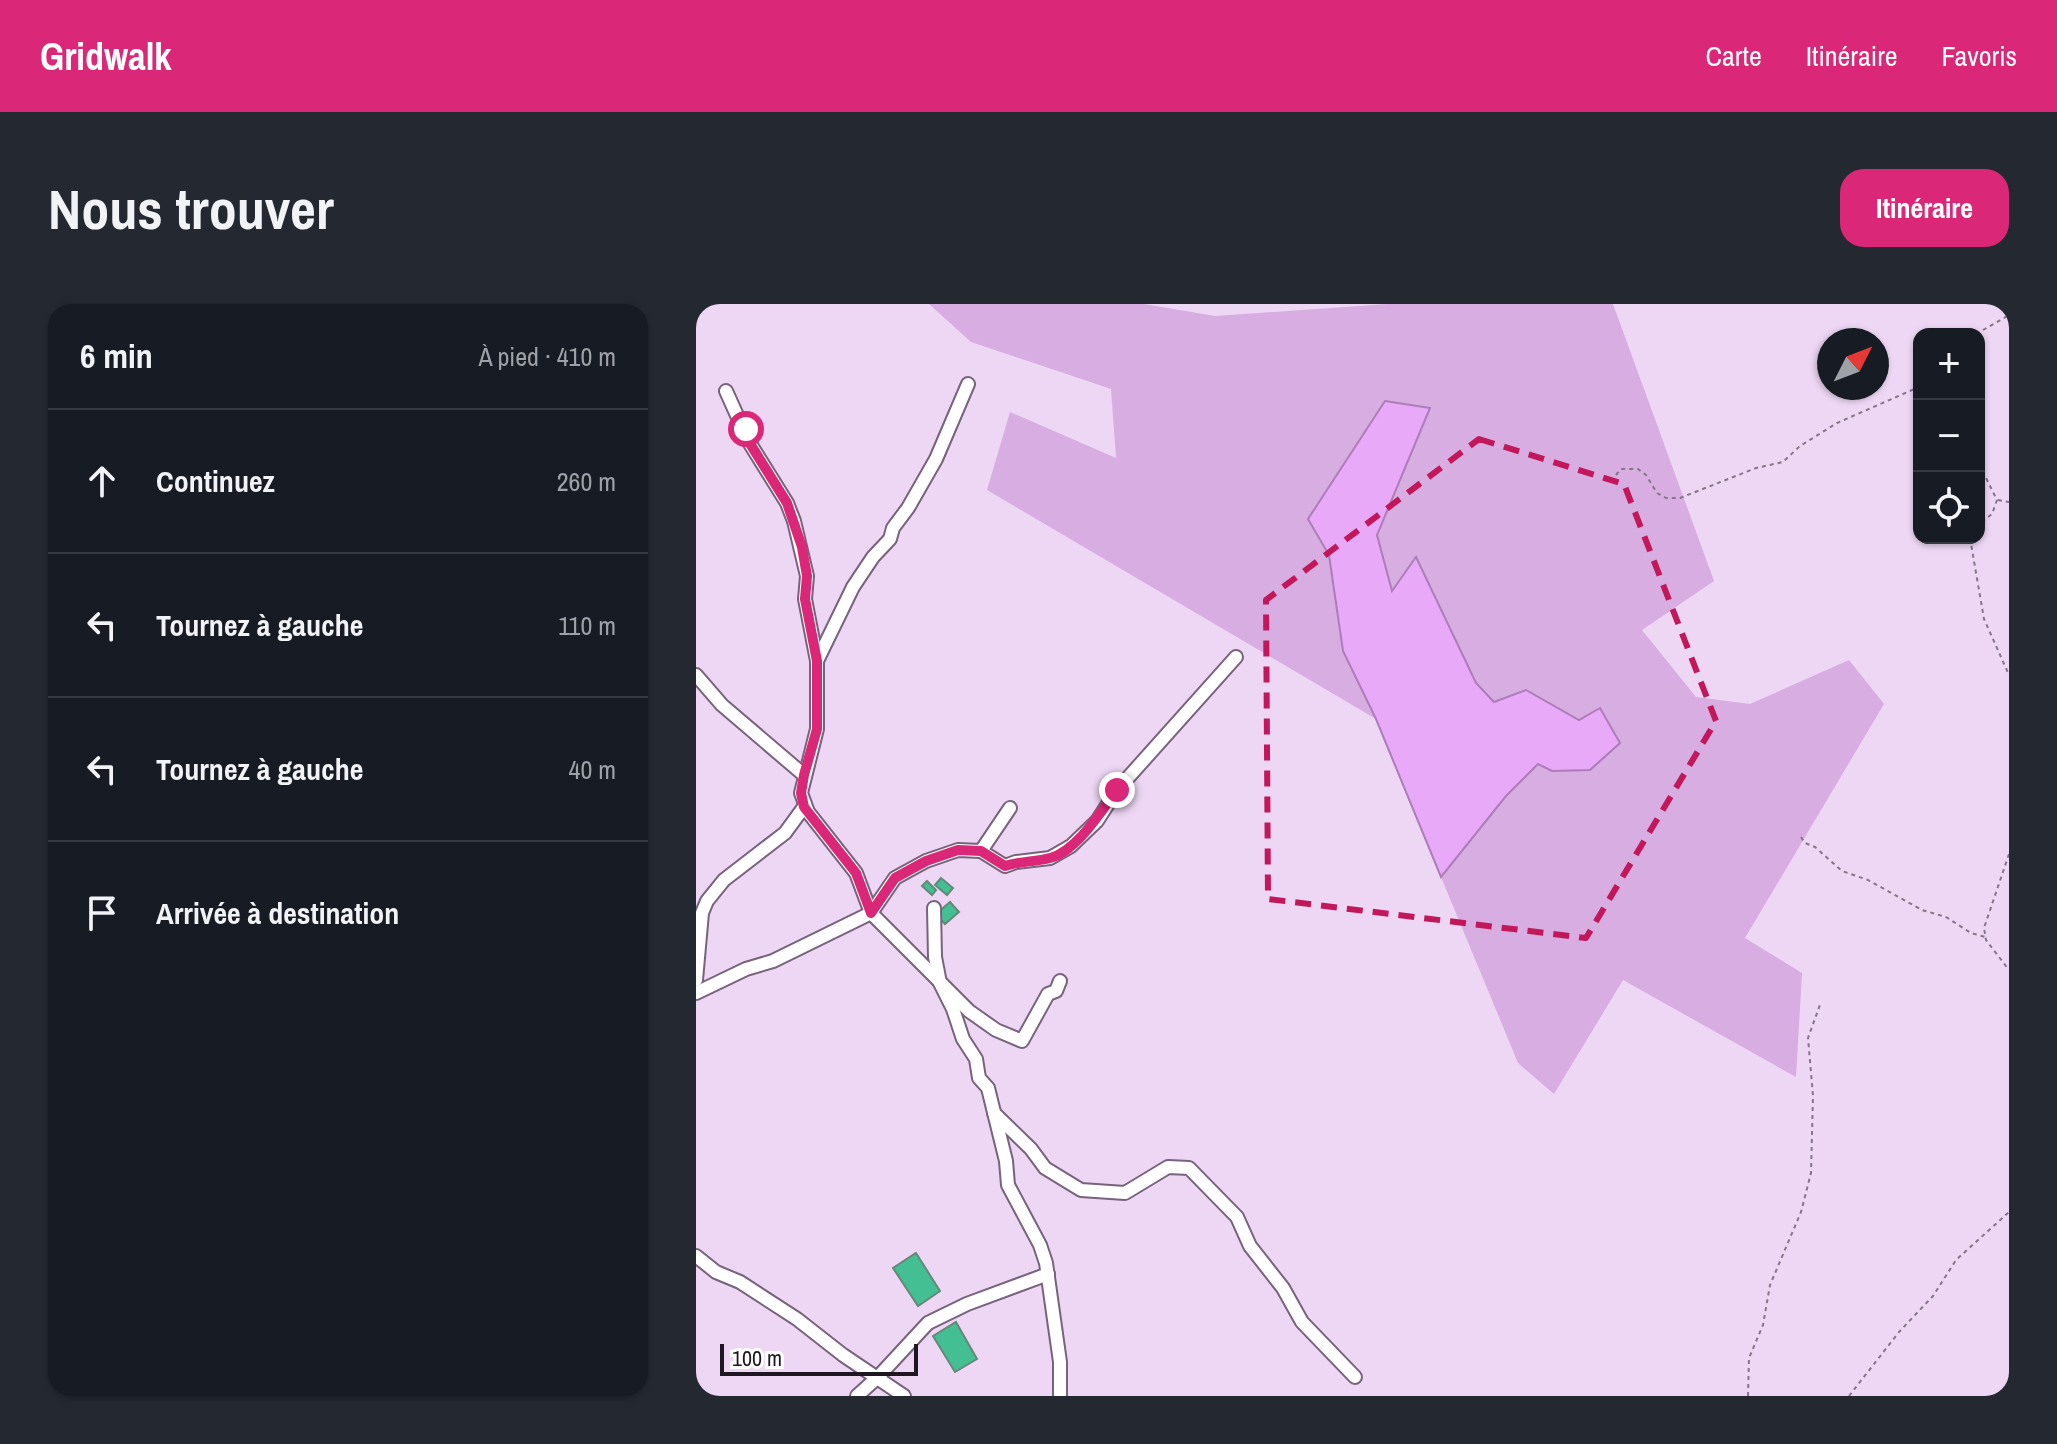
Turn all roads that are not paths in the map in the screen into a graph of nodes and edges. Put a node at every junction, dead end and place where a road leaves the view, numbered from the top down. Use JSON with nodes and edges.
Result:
{"nodes":[{"id":1,"x":968,"y":384,"type":"dead end"},
{"id":2,"x":726,"y":391,"type":"dead end"},
{"id":3,"x":1236,"y":657,"type":"dead end"},
{"id":4,"x":817,"y":661,"type":"junction"},
{"id":5,"x":696,"y":675,"type":"edge"},
{"id":6,"x":804,"y":775,"type":"junction"},
{"id":7,"x":804,"y":807,"type":"junction"},
{"id":8,"x":1010,"y":808,"type":"dead end"},
{"id":9,"x":981,"y":851,"type":"junction"},
{"id":10,"x":934,"y":908,"type":"dead end"},
{"id":11,"x":871,"y":913,"type":"junction"},
{"id":12,"x":696,"y":980,"type":"edge"},
{"id":13,"x":1060,"y":981,"type":"dead end"},
{"id":14,"x":940,"y":983,"type":"junction"},
{"id":15,"x":696,"y":993,"type":"edge"},
{"id":16,"x":994,"y":1113,"type":"junction"},
{"id":17,"x":696,"y":1256,"type":"edge"},
{"id":18,"x":1048,"y":1274,"type":"junction"},
{"id":19,"x":878,"y":1377,"type":"junction"},
{"id":20,"x":1355,"y":1377,"type":"dead end"},
{"id":21,"x":1059,"y":1393,"type":"edge"},
{"id":22,"x":857,"y":1396,"type":"edge"},
{"id":23,"x":904,"y":1396,"type":"edge"}],
"edges":[{"from":1,"to":4,"type":"street"},
{"from":2,"to":4,"type":"street"},
{"from":3,"to":9,"type":"street"},
{"from":4,"to":6,"type":"street"},
{"from":5,"to":6,"type":"street"},
{"from":6,"to":7,"type":"street"},
{"from":7,"to":11,"type":"street"},
{"from":7,"to":12,"type":"street"},
{"from":8,"to":9,"type":"street"},
{"from":9,"to":11,"type":"street"},
{"from":10,"to":14,"type":"street"},
{"from":11,"to":14,"type":"street"},
{"from":11,"to":15,"type":"street"},
{"from":13,"to":14,"type":"street"},
{"from":14,"to":16,"type":"street"},
{"from":16,"to":18,"type":"street"},
{"from":16,"to":20,"type":"street"},
{"from":17,"to":19,"type":"street"},
{"from":18,"to":19,"type":"street"},
{"from":18,"to":21,"type":"street"},
{"from":19,"to":22,"type":"street"},
{"from":19,"to":23,"type":"street"}]}
